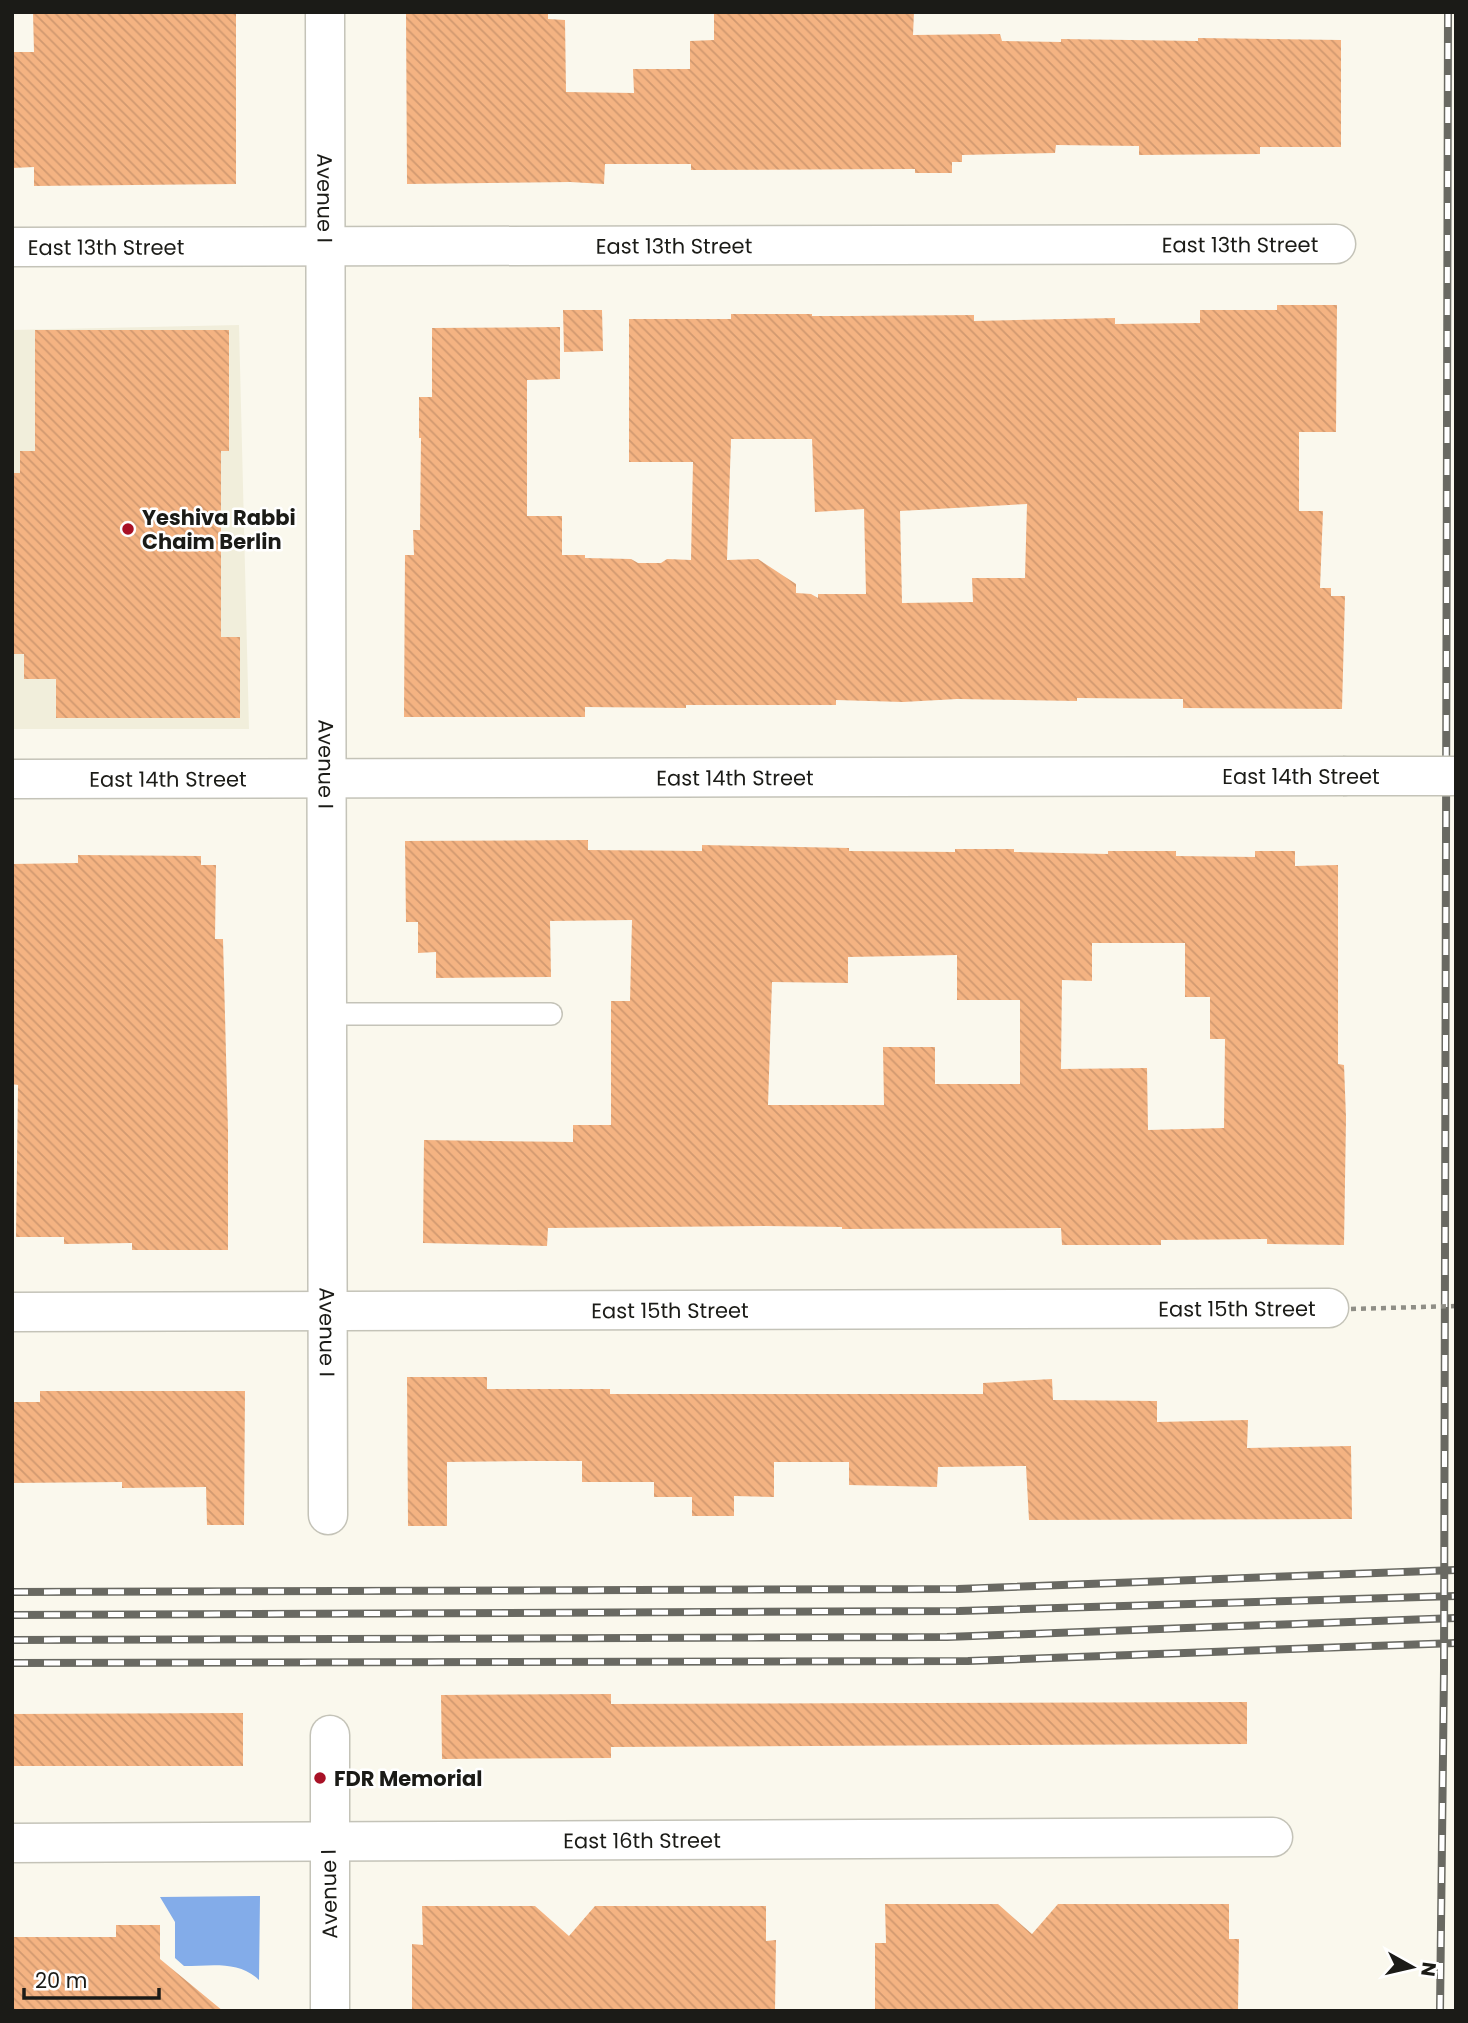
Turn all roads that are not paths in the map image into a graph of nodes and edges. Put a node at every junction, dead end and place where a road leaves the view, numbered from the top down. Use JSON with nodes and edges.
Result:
{"nodes":[{"id":1,"x":325,"y":12,"type":"edge"},
{"id":2,"x":1336,"y":244,"type":"dead end"},
{"id":3,"x":325,"y":246,"type":"junction"},
{"id":4,"x":12,"y":247,"type":"edge"},
{"id":5,"x":1456,"y":776,"type":"edge"},
{"id":6,"x":326,"y":778,"type":"junction"},
{"id":7,"x":12,"y":779,"type":"edge"},
{"id":8,"x":327,"y":1014,"type":"junction"},
{"id":9,"x":551,"y":1014,"type":"dead end"},
{"id":10,"x":1340,"y":1308,"type":"road end"},
{"id":11,"x":328,"y":1311,"type":"junction"},
{"id":12,"x":12,"y":1312,"type":"edge"},
{"id":13,"x":328,"y":1515,"type":"dead end"},
{"id":14,"x":330,"y":1735,"type":"dead end"},
{"id":15,"x":1272,"y":1837,"type":"dead end"},
{"id":16,"x":328,"y":1842,"type":"junction"},
{"id":17,"x":12,"y":1843,"type":"edge"},
{"id":18,"x":330,"y":2011,"type":"edge"}],
"edges":[{"from":1,"to":3,"type":"street","name":"Avenue I"},
{"from":2,"to":3,"type":"street","name":"East 13th Street"},
{"from":3,"to":4,"type":"street","name":"East 13th Street"},
{"from":3,"to":6,"type":"street","name":"Avenue I"},
{"from":5,"to":6,"type":"street","name":"East 14th Street","bridge":true},
{"from":6,"to":7,"type":"street","name":"East 14th Street"},
{"from":6,"to":8,"type":"street","name":"Avenue I"},
{"from":8,"to":9,"type":"lane"},
{"from":8,"to":11,"type":"street","name":"Avenue I"},
{"from":10,"to":11,"type":"street","name":"East 15th Street"},
{"from":11,"to":12,"type":"street","name":"East 15th Street"},
{"from":11,"to":13,"type":"street","name":"Avenue I"},
{"from":14,"to":16,"type":"street","name":"Avenue I"},
{"from":15,"to":16,"type":"street","name":"East 16th Street"},
{"from":16,"to":17,"type":"street","name":"East 16th Street"},
{"from":16,"to":18,"type":"street","name":"Avenue I"}]}
